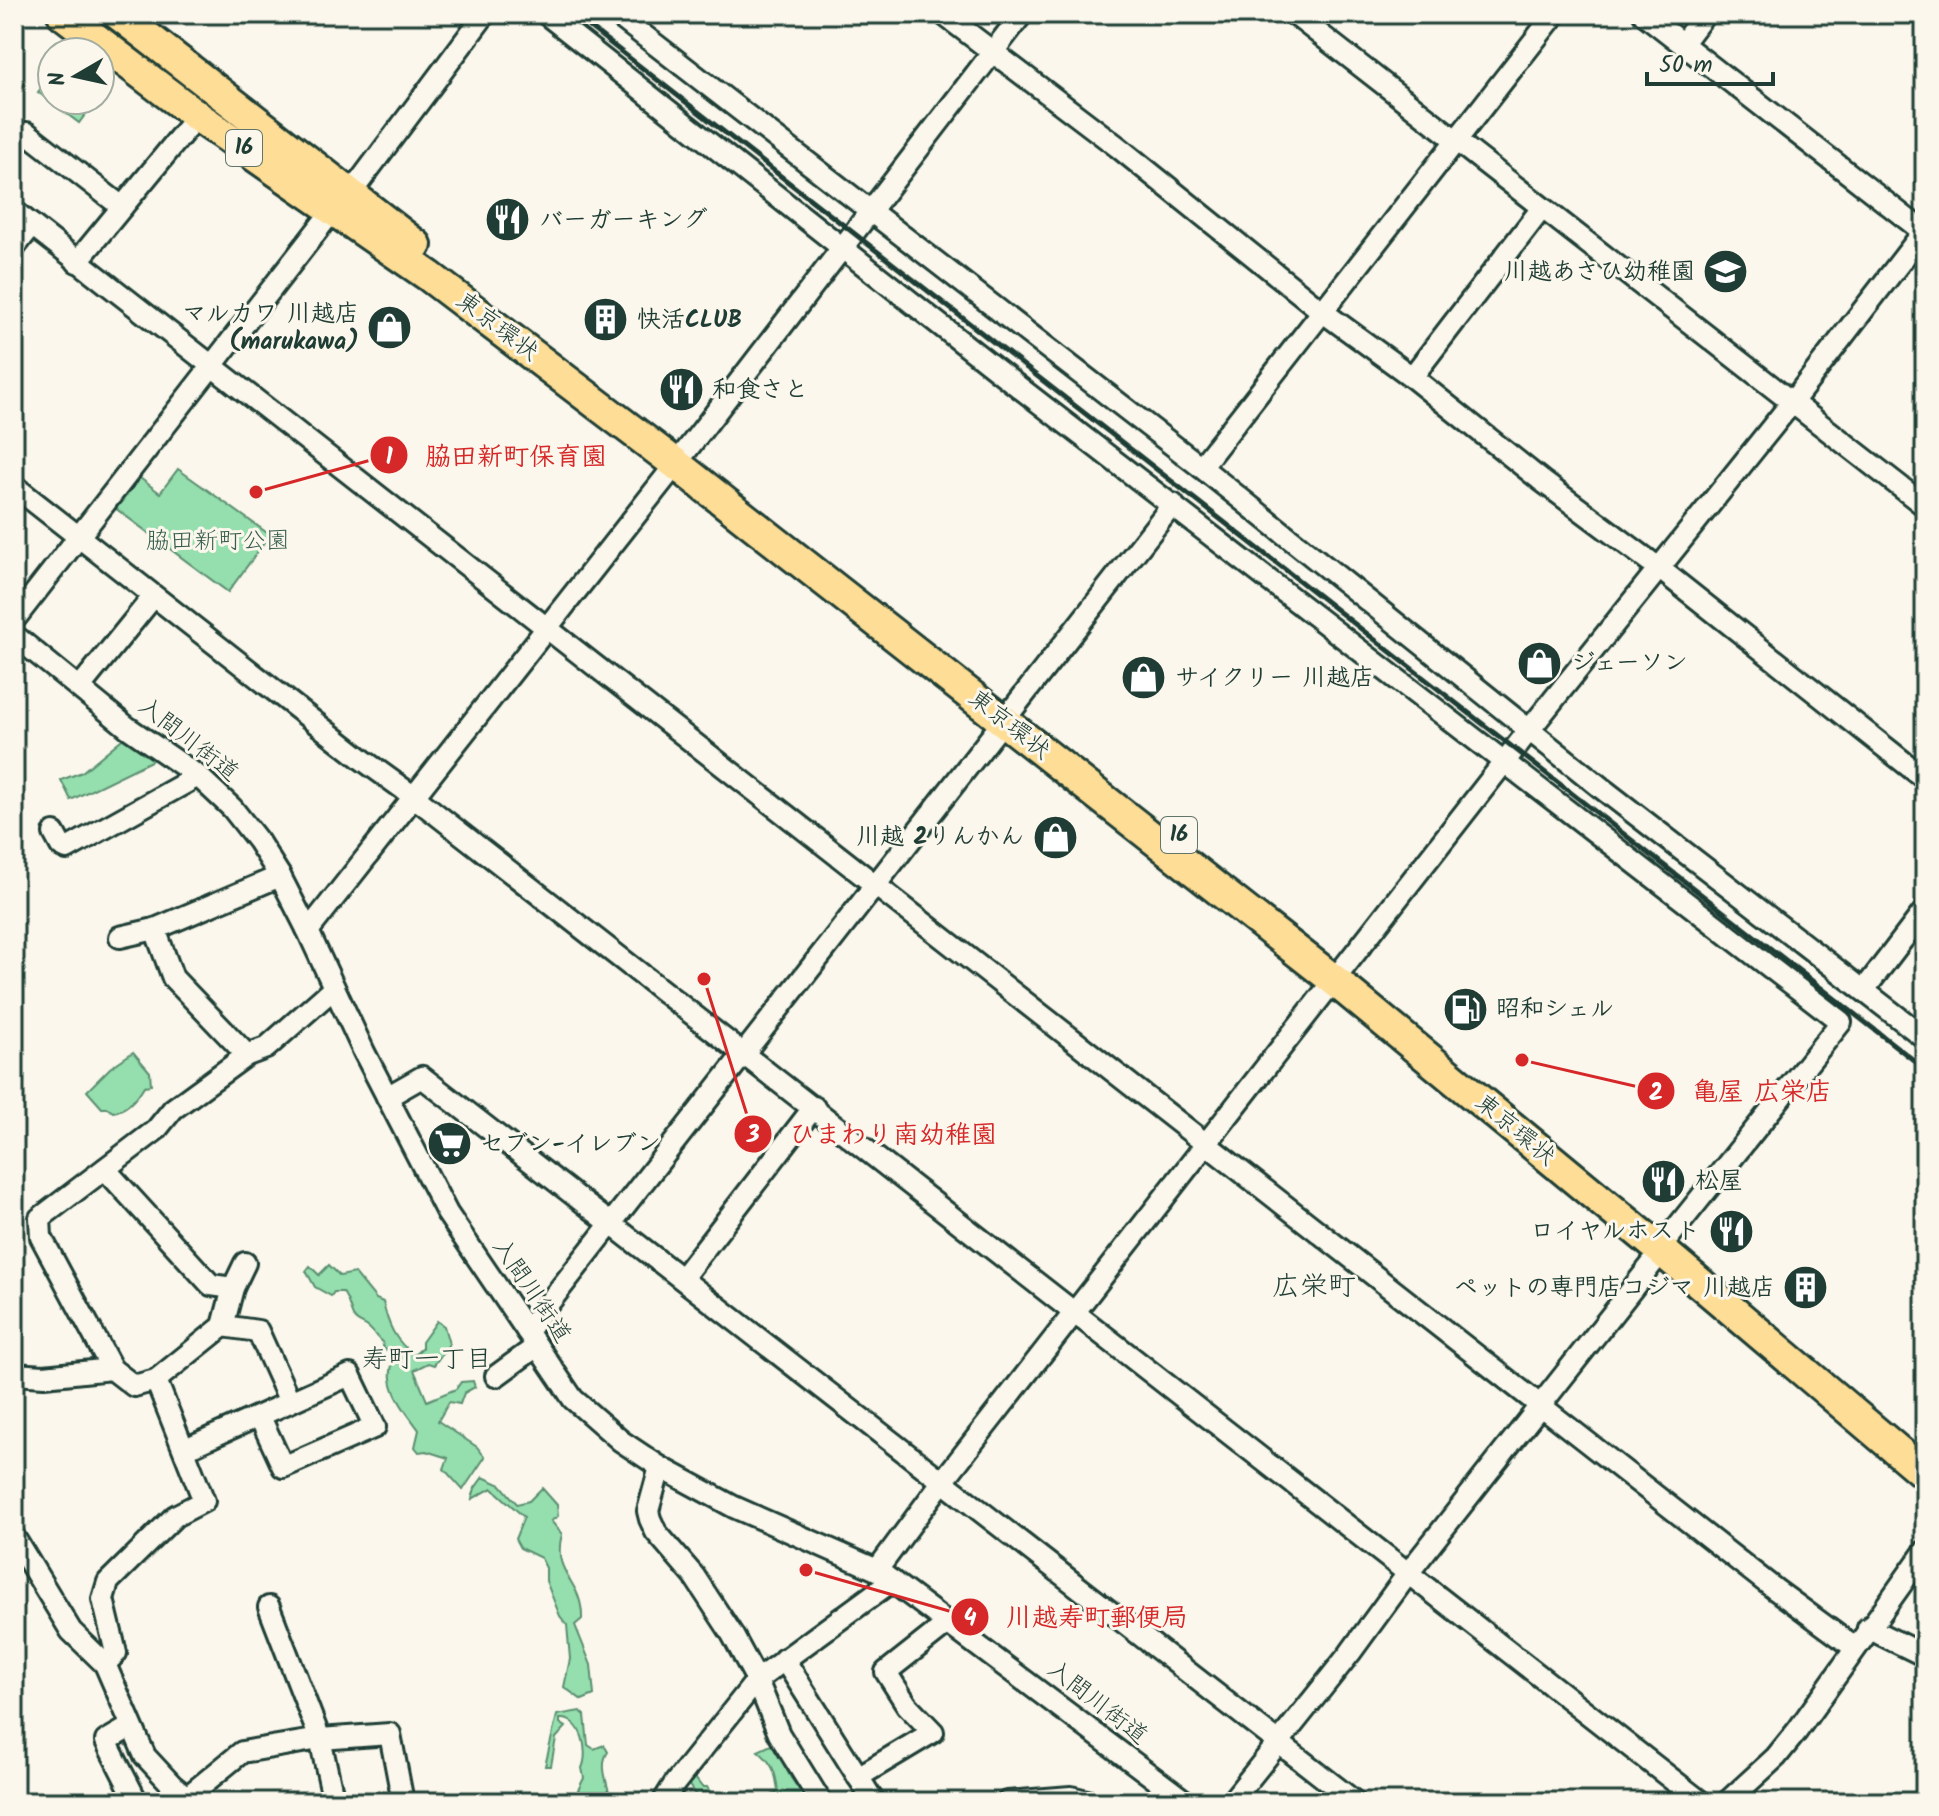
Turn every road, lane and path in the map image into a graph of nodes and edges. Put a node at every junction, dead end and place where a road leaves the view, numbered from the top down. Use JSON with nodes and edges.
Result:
{"nodes":[{"id":1,"x":63,"y":14,"type":"edge"},
{"id":2,"x":91,"y":14,"type":"edge"},
{"id":3,"x":485,"y":14,"type":"edge"},
{"id":4,"x":546,"y":14,"type":"edge"},
{"id":5,"x":616,"y":14,"type":"edge"},
{"id":6,"x":943,"y":14,"type":"edge"},
{"id":7,"x":1022,"y":14,"type":"edge"},
{"id":8,"x":1294,"y":14,"type":"edge"},
{"id":9,"x":1555,"y":14,"type":"edge"},
{"id":10,"x":1644,"y":14,"type":"edge"},
{"id":11,"x":1705,"y":14,"type":"edge"},
{"id":12,"x":125,"y":18,"type":"edge"},
{"id":13,"x":1683,"y":43,"type":"junction"},
{"id":14,"x":992,"y":51,"type":"junction"},
{"id":15,"x":197,"y":116,"type":"junction"},
{"id":16,"x":1456,"y":141,"type":"junction"},
{"id":17,"x":14,"y":145,"type":"edge"},
{"id":18,"x":342,"y":202,"type":"junction"},
{"id":19,"x":122,"y":207,"type":"junction"},
{"id":20,"x":1542,"y":208,"type":"junction"},
{"id":21,"x":14,"y":211,"type":"edge"},
{"id":22,"x":869,"y":212,"type":"junction"},
{"id":23,"x":32,"y":225,"type":"junction"},
{"id":24,"x":1924,"y":231,"type":"edge"},
{"id":25,"x":414,"y":244,"type":"junction"},
{"id":26,"x":842,"y":247,"type":"junction"},
{"id":27,"x":14,"y":248,"type":"edge"},
{"id":28,"x":77,"y":262,"type":"junction"},
{"id":29,"x":1323,"y":312,"type":"junction"},
{"id":30,"x":212,"y":368,"type":"junction"},
{"id":31,"x":1412,"y":377,"type":"junction"},
{"id":32,"x":1793,"y":401,"type":"junction"},
{"id":33,"x":680,"y":458,"type":"junction"},
{"id":34,"x":1201,"y":467,"type":"junction"},
{"id":35,"x":14,"y":486,"type":"edge"},
{"id":36,"x":1173,"y":504,"type":"junction"},
{"id":37,"x":1925,"y":506,"type":"edge"},
{"id":38,"x":78,"y":536,"type":"junction"},
{"id":39,"x":1660,"y":569,"type":"junction"},
{"id":40,"x":153,"y":597,"type":"junction"},
{"id":41,"x":14,"y":620,"type":"edge"},
{"id":42,"x":546,"y":627,"type":"junction"},
{"id":43,"x":14,"y":635,"type":"edge"},
{"id":44,"x":80,"y":687,"type":"junction"},
{"id":45,"x":1008,"y":714,"type":"junction"},
{"id":46,"x":1530,"y":729,"type":"junction"},
{"id":47,"x":1507,"y":762,"type":"junction"},
{"id":48,"x":198,"y":776,"type":"junction"},
{"id":49,"x":1925,"y":779,"type":"edge"},
{"id":50,"x":413,"y":796,"type":"junction"},
{"id":51,"x":54,"y":833,"type":"dead end"},
{"id":52,"x":280,"y":876,"type":"junction"},
{"id":53,"x":877,"y":885,"type":"junction"},
{"id":54,"x":1925,"y":910,"type":"edge"},
{"id":55,"x":155,"y":929,"type":"junction"},
{"id":56,"x":307,"y":929,"type":"junction"},
{"id":57,"x":120,"y":937,"type":"dead end"},
{"id":58,"x":1341,"y":973,"type":"junction"},
{"id":59,"x":334,"y":988,"type":"junction"},
{"id":60,"x":1864,"y":990,"type":"junction"},
{"id":61,"x":1925,"y":1038,"type":"edge"},
{"id":62,"x":744,"y":1054,"type":"junction"},
{"id":63,"x":247,"y":1055,"type":"junction"},
{"id":64,"x":387,"y":1097,"type":"junction"},
{"id":65,"x":814,"y":1107,"type":"junction"},
{"id":66,"x":1208,"y":1145,"type":"junction"},
{"id":67,"x":105,"y":1169,"type":"junction"},
{"id":68,"x":612,"y":1224,"type":"junction"},
{"id":69,"x":1666,"y":1244,"type":"junction"},
{"id":70,"x":245,"y":1263,"type":"dead end"},
{"id":71,"x":682,"y":1278,"type":"junction"},
{"id":72,"x":233,"y":1288,"type":"junction"},
{"id":73,"x":1075,"y":1314,"type":"junction"},
{"id":74,"x":223,"y":1326,"type":"junction"},
{"id":75,"x":532,"y":1338,"type":"junction"},
{"id":76,"x":112,"y":1369,"type":"junction"},
{"id":77,"x":14,"y":1374,"type":"edge"},
{"id":78,"x":496,"y":1376,"type":"dead end"},
{"id":79,"x":156,"y":1380,"type":"junction"},
{"id":80,"x":290,"y":1402,"type":"junction"},
{"id":81,"x":1542,"y":1405,"type":"junction"},
{"id":82,"x":260,"y":1417,"type":"junction"},
{"id":83,"x":1925,"y":1448,"type":"edge"},
{"id":84,"x":185,"y":1449,"type":"junction"},
{"id":85,"x":660,"y":1467,"type":"junction"},
{"id":86,"x":1925,"y":1474,"type":"edge"},
{"id":87,"x":942,"y":1482,"type":"junction"},
{"id":88,"x":14,"y":1537,"type":"edge"},
{"id":89,"x":1925,"y":1551,"type":"edge"},
{"id":90,"x":1409,"y":1572,"type":"junction"},
{"id":91,"x":885,"y":1576,"type":"junction"},
{"id":92,"x":269,"y":1607,"type":"dead end"},
{"id":93,"x":948,"y":1623,"type":"junction"},
{"id":94,"x":1868,"y":1628,"type":"junction"},
{"id":95,"x":1855,"y":1648,"type":"junction"},
{"id":96,"x":1925,"y":1656,"type":"edge"},
{"id":97,"x":784,"y":1659,"type":"junction"},
{"id":98,"x":105,"y":1664,"type":"junction"},
{"id":99,"x":757,"y":1680,"type":"junction"},
{"id":100,"x":130,"y":1727,"type":"junction"},
{"id":101,"x":320,"y":1739,"type":"junction"},
{"id":102,"x":1279,"y":1742,"type":"junction"},
{"id":103,"x":858,"y":1777,"type":"junction"},
{"id":104,"x":1158,"y":1795,"type":"edge"},
{"id":105,"x":190,"y":1800,"type":"edge"},
{"id":106,"x":137,"y":1802,"type":"edge"},
{"id":107,"x":334,"y":1802,"type":"edge"},
{"id":108,"x":403,"y":1802,"type":"edge"},
{"id":109,"x":663,"y":1802,"type":"edge"},
{"id":110,"x":821,"y":1802,"type":"edge"},
{"id":111,"x":874,"y":1802,"type":"edge"},
{"id":112,"x":1007,"y":1802,"type":"edge"},
{"id":113,"x":1091,"y":1802,"type":"edge"},
{"id":114,"x":1186,"y":1802,"type":"edge"},
{"id":115,"x":1231,"y":1802,"type":"edge"},
{"id":116,"x":1355,"y":1802,"type":"edge"},
{"id":117,"x":1701,"y":1802,"type":"edge"},
{"id":118,"x":1727,"y":1802,"type":"edge"}],
"edges":[{"from":1,"to":15,"type":"highway","name":"東京環状","number":"16"},
{"from":2,"to":25,"type":"highway","name":"東京環状","number":"16"},
{"from":3,"to":18,"type":"street"},
{"from":4,"to":26,"type":"street"},
{"from":5,"to":22,"type":"street"},
{"from":6,"to":14,"type":"street"},
{"from":7,"to":14,"type":"street"},
{"from":8,"to":16,"type":"street"},
{"from":9,"to":16,"type":"street"},
{"from":10,"to":13,"type":"street"},
{"from":11,"to":13,"type":"street"},
{"from":12,"to":18,"type":"highway","name":"東京環状","number":"16"},
{"from":13,"to":24,"type":"street"},
{"from":14,"to":22,"type":"street"},
{"from":14,"to":29,"type":"street"},
{"from":15,"to":18,"type":"highway","name":"東京環状","number":"16"},
{"from":15,"to":19,"type":"street"},
{"from":16,"to":20,"type":"street"},
{"from":16,"to":29,"type":"street"},
{"from":17,"to":19,"type":"street"},
{"from":18,"to":25,"type":"highway","name":"東京環状","number":"16"},
{"from":18,"to":30,"type":"street"},
{"from":18,"to":33,"type":"highway","name":"東京環状","number":"16"},
{"from":19,"to":28,"type":"street"},
{"from":20,"to":31,"type":"street"},
{"from":20,"to":32,"type":"street"},
{"from":21,"to":23,"type":"street"},
{"from":22,"to":26,"type":"street"},
{"from":22,"to":34,"type":"street"},
{"from":23,"to":27,"type":"street"},
{"from":23,"to":28,"type":"street"},
{"from":24,"to":32,"type":"street"},
{"from":25,"to":33,"type":"highway","name":"東京環状","number":"16"},
{"from":26,"to":33,"type":"street"},
{"from":26,"to":36,"type":"street"},
{"from":28,"to":30,"type":"street"},
{"from":29,"to":31,"type":"street"},
{"from":29,"to":34,"type":"street"},
{"from":30,"to":38,"type":"street"},
{"from":30,"to":42,"type":"street"},
{"from":31,"to":39,"type":"street"},
{"from":32,"to":37,"type":"street"},
{"from":32,"to":39,"type":"street"},
{"from":33,"to":42,"type":"street"},
{"from":33,"to":45,"type":"highway","name":"東京環状","number":"16"},
{"from":34,"to":46,"type":"street"},
{"from":35,"to":38,"type":"street"},
{"from":36,"to":45,"type":"street"},
{"from":36,"to":47,"type":"street"},
{"from":38,"to":40,"type":"street"},
{"from":38,"to":41,"type":"street"},
{"from":39,"to":46,"type":"street"},
{"from":39,"to":49,"type":"street"},
{"from":40,"to":44,"type":"street"},
{"from":40,"to":50,"type":"street"},
{"from":42,"to":50,"type":"street"},
{"from":42,"to":53,"type":"street"},
{"from":43,"to":44,"type":"street","name":"入間川街道"},
{"from":44,"to":48,"type":"street","name":"入間川街道"},
{"from":45,"to":53,"type":"street"},
{"from":45,"to":58,"type":"highway","name":"東京環状","number":"16"},
{"from":46,"to":47,"type":"street"},
{"from":46,"to":60,"type":"street"},
{"from":47,"to":58,"type":"street"},
{"from":47,"to":69,"type":"street"},
{"from":48,"to":51,"type":"street"},
{"from":48,"to":52,"type":"street","name":"入間川街道"},
{"from":50,"to":56,"type":"street"},
{"from":50,"to":62,"type":"street"},
{"from":52,"to":55,"type":"street"},
{"from":52,"to":56,"type":"street","name":"入間川街道"},
{"from":53,"to":62,"type":"street"},
{"from":53,"to":66,"type":"street"},
{"from":54,"to":60,"type":"street"},
{"from":55,"to":57,"type":"street"},
{"from":55,"to":63,"type":"street"},
{"from":56,"to":59,"type":"street","name":"入間川街道"},
{"from":58,"to":66,"type":"street"},
{"from":58,"to":69,"type":"highway","name":"東京環状","number":"16"},
{"from":59,"to":63,"type":"street"},
{"from":59,"to":64,"type":"street","name":"入間川街道"},
{"from":60,"to":61,"type":"street"},
{"from":62,"to":65,"type":"street"},
{"from":62,"to":68,"type":"street"},
{"from":63,"to":67,"type":"street"},
{"from":64,"to":68,"type":"street"},
{"from":64,"to":75,"type":"street","name":"入間川街道"},
{"from":65,"to":71,"type":"street"},
{"from":65,"to":73,"type":"street"},
{"from":66,"to":73,"type":"street"},
{"from":66,"to":81,"type":"street"},
{"from":67,"to":72,"type":"street"},
{"from":67,"to":76,"type":"street"},
{"from":68,"to":71,"type":"street"},
{"from":68,"to":75,"type":"street"},
{"from":69,"to":81,"type":"street"},
{"from":69,"to":83,"type":"highway","name":"東京環状","number":"16"},
{"from":69,"to":86,"type":"highway","name":"東京環状","number":"16"},
{"from":70,"to":72,"type":"street"},
{"from":71,"to":87,"type":"street"},
{"from":72,"to":74,"type":"street"},
{"from":73,"to":87,"type":"street"},
{"from":73,"to":90,"type":"street"},
{"from":74,"to":79,"type":"street"},
{"from":74,"to":80,"type":"street"},
{"from":75,"to":78,"type":"street"},
{"from":75,"to":85,"type":"street","name":"入間川街道"},
{"from":76,"to":77,"type":"street"},
{"from":76,"to":79,"type":"street"},
{"from":79,"to":84,"type":"street"},
{"from":80,"to":82,"type":"street"},
{"from":80,"to":82,"type":"street"},
{"from":81,"to":90,"type":"street"},
{"from":81,"to":95,"type":"street"},
{"from":82,"to":84,"type":"street"},
{"from":84,"to":98,"type":"street"},
{"from":85,"to":91,"type":"street","name":"入間川街道"},
{"from":85,"to":99,"type":"street"},
{"from":87,"to":91,"type":"street"},
{"from":87,"to":102,"type":"street"},
{"from":88,"to":98,"type":"street"},
{"from":89,"to":94,"type":"street"},
{"from":90,"to":102,"type":"street"},
{"from":90,"to":117,"type":"street"},
{"from":91,"to":93,"type":"street","name":"入間川街道"},
{"from":91,"to":97,"type":"street"},
{"from":92,"to":101,"type":"street"},
{"from":93,"to":103,"type":"street"},
{"from":93,"to":104,"type":"street","name":"入間川街道"},
{"from":94,"to":95,"type":"street"},
{"from":94,"to":96,"type":"street"},
{"from":95,"to":118,"type":"street"},
{"from":97,"to":99,"type":"street"},
{"from":97,"to":103,"type":"street"},
{"from":98,"to":100,"type":"street"},
{"from":99,"to":109,"type":"street"},
{"from":99,"to":110,"type":"street"},
{"from":100,"to":105,"type":"street"},
{"from":100,"to":106,"type":"street"},
{"from":101,"to":105,"type":"street"},
{"from":101,"to":107,"type":"street"},
{"from":101,"to":108,"type":"street"},
{"from":102,"to":115,"type":"street"},
{"from":102,"to":116,"type":"street"},
{"from":103,"to":111,"type":"street"},
{"from":104,"to":114,"type":"street","name":"入間川街道"},
{"from":112,"to":113,"type":"street"}]}
